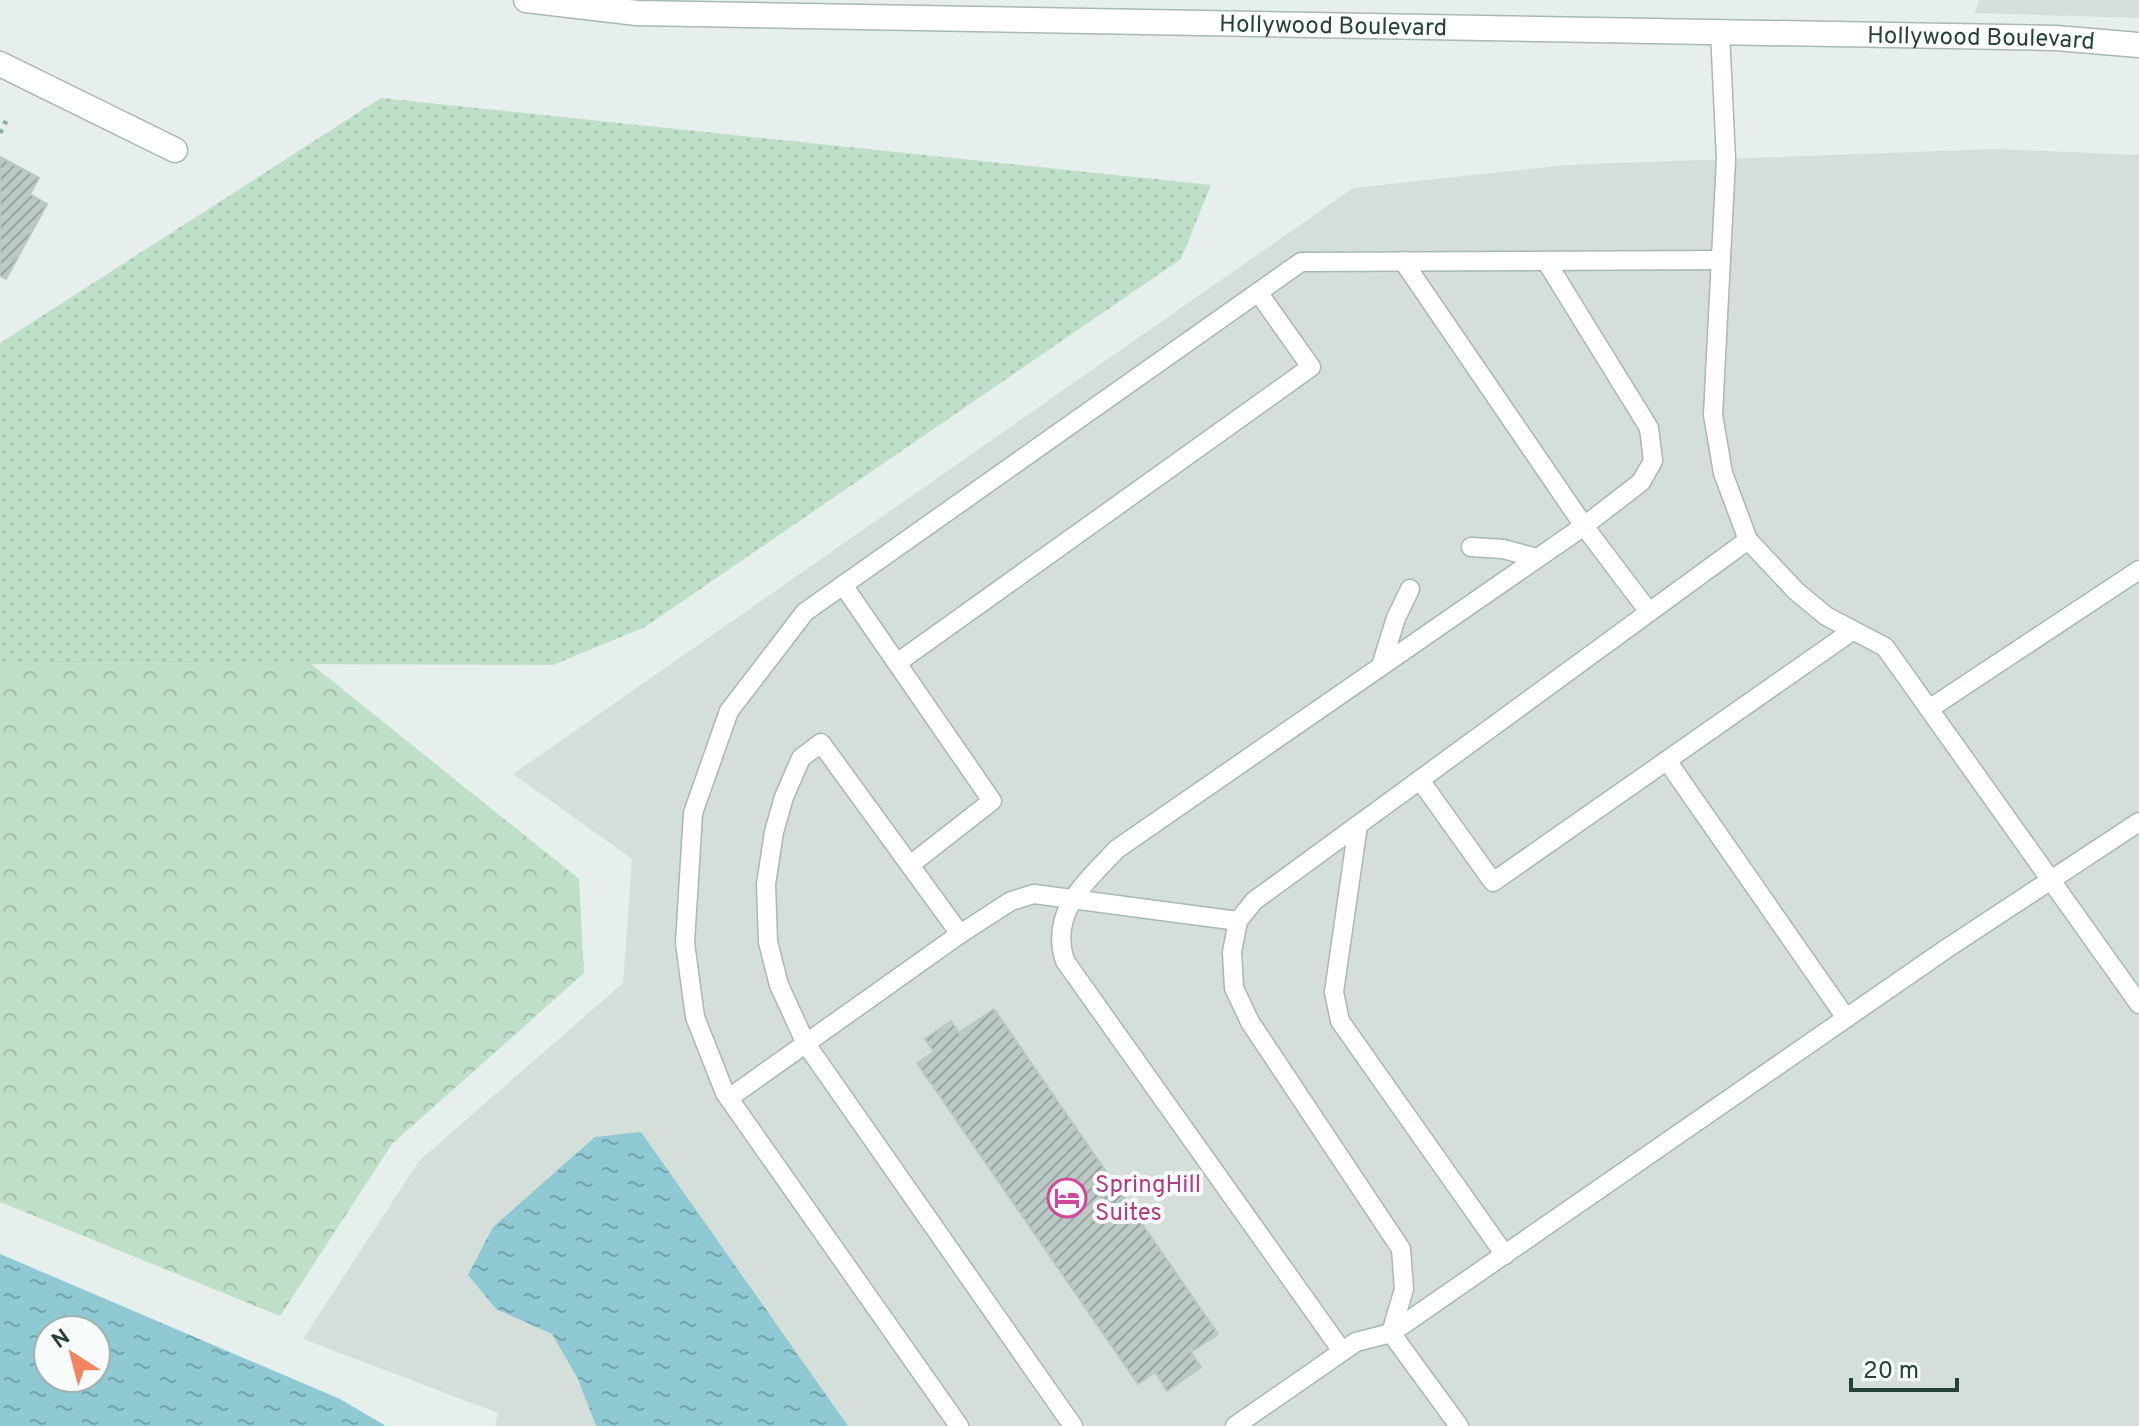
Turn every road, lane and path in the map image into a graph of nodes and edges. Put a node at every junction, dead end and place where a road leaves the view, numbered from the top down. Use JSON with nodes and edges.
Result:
{"nodes":[{"id":1,"x":526,"y":0,"type":"edge"},
{"id":2,"x":1720,"y":32,"type":"junction"},
{"id":3,"x":2139,"y":45,"type":"edge"},
{"id":4,"x":0,"y":64,"type":"edge"},
{"id":5,"x":6,"y":121,"type":"dead end"},
{"id":6,"x":0,"y":133,"type":"edge"},
{"id":7,"x":175,"y":150,"type":"dead end"},
{"id":8,"x":1721,"y":260,"type":"junction"},
{"id":9,"x":1403,"y":261,"type":"junction"},
{"id":10,"x":1546,"y":261,"type":"junction"},
{"id":11,"x":1258,"y":292,"type":"junction"},
{"id":12,"x":1584,"y":526,"type":"junction"},
{"id":13,"x":1748,"y":540,"type":"junction"},
{"id":14,"x":1471,"y":547,"type":"dead end"},
{"id":15,"x":1537,"y":558,"type":"junction"},
{"id":16,"x":2139,"y":570,"type":"edge"},
{"id":17,"x":843,"y":585,"type":"junction"},
{"id":18,"x":1410,"y":589,"type":"dead end"},
{"id":19,"x":1649,"y":612,"type":"junction"},
{"id":20,"x":1852,"y":631,"type":"junction"},
{"id":21,"x":897,"y":663,"type":"junction"},
{"id":22,"x":1381,"y":666,"type":"junction"},
{"id":23,"x":1929,"y":709,"type":"junction"},
{"id":24,"x":1668,"y":762,"type":"junction"},
{"id":25,"x":1420,"y":780,"type":"junction"},
{"id":26,"x":2139,"y":822,"type":"edge"},
{"id":27,"x":1358,"y":825,"type":"junction"},
{"id":28,"x":910,"y":865,"type":"junction"},
{"id":29,"x":2052,"y":881,"type":"junction"},
{"id":30,"x":1071,"y":899,"type":"junction"},
{"id":31,"x":1238,"y":921,"type":"junction"},
{"id":32,"x":960,"y":934,"type":"junction"},
{"id":33,"x":2139,"y":1004,"type":"edge"},
{"id":34,"x":1846,"y":1018,"type":"junction"},
{"id":35,"x":806,"y":1044,"type":"junction"},
{"id":36,"x":729,"y":1098,"type":"junction"},
{"id":37,"x":1505,"y":1255,"type":"junction"},
{"id":38,"x":1391,"y":1333,"type":"junction"},
{"id":39,"x":1342,"y":1351,"type":"junction"},
{"id":40,"x":959,"y":1426,"type":"edge"},
{"id":41,"x":1073,"y":1426,"type":"edge"},
{"id":42,"x":1235,"y":1426,"type":"edge"},
{"id":43,"x":1459,"y":1426,"type":"edge"}],
"edges":[{"from":1,"to":2,"type":"street","name":"Hollywood Boulevard"},
{"from":2,"to":3,"type":"street","name":"Hollywood Boulevard"},
{"from":2,"to":8,"type":"lane"},
{"from":4,"to":7,"type":"street"},
{"from":5,"to":6,"type":"path"},
{"from":8,"to":10,"type":"lane"},
{"from":8,"to":13,"type":"lane"},
{"from":9,"to":10,"type":"lane"},
{"from":9,"to":11,"type":"lane"},
{"from":9,"to":12,"type":"lane"},
{"from":10,"to":12,"type":"lane"},
{"from":11,"to":17,"type":"lane"},
{"from":11,"to":21,"type":"lane"},
{"from":12,"to":15,"type":"lane"},
{"from":12,"to":19,"type":"lane"},
{"from":13,"to":19,"type":"lane"},
{"from":13,"to":20,"type":"lane"},
{"from":14,"to":15,"type":"lane"},
{"from":15,"to":22,"type":"lane"},
{"from":16,"to":23,"type":"lane"},
{"from":17,"to":21,"type":"lane"},
{"from":17,"to":36,"type":"lane"},
{"from":18,"to":22,"type":"lane"},
{"from":19,"to":25,"type":"lane"},
{"from":20,"to":23,"type":"lane"},
{"from":20,"to":24,"type":"lane"},
{"from":21,"to":28,"type":"lane"},
{"from":22,"to":30,"type":"lane"},
{"from":23,"to":29,"type":"lane"},
{"from":24,"to":25,"type":"lane"},
{"from":24,"to":34,"type":"lane"},
{"from":25,"to":27,"type":"lane"},
{"from":26,"to":29,"type":"lane"},
{"from":27,"to":31,"type":"lane"},
{"from":27,"to":37,"type":"lane"},
{"from":28,"to":32,"type":"lane"},
{"from":28,"to":35,"type":"lane"},
{"from":29,"to":33,"type":"lane"},
{"from":29,"to":34,"type":"lane"},
{"from":30,"to":31,"type":"lane"},
{"from":30,"to":32,"type":"lane"},
{"from":30,"to":39,"type":"lane"},
{"from":31,"to":38,"type":"lane"},
{"from":32,"to":35,"type":"lane"},
{"from":34,"to":37,"type":"lane"},
{"from":35,"to":36,"type":"lane"},
{"from":35,"to":41,"type":"lane"},
{"from":36,"to":40,"type":"lane"},
{"from":37,"to":38,"type":"lane"},
{"from":38,"to":39,"type":"lane"},
{"from":38,"to":43,"type":"lane"},
{"from":39,"to":42,"type":"lane"}]}
